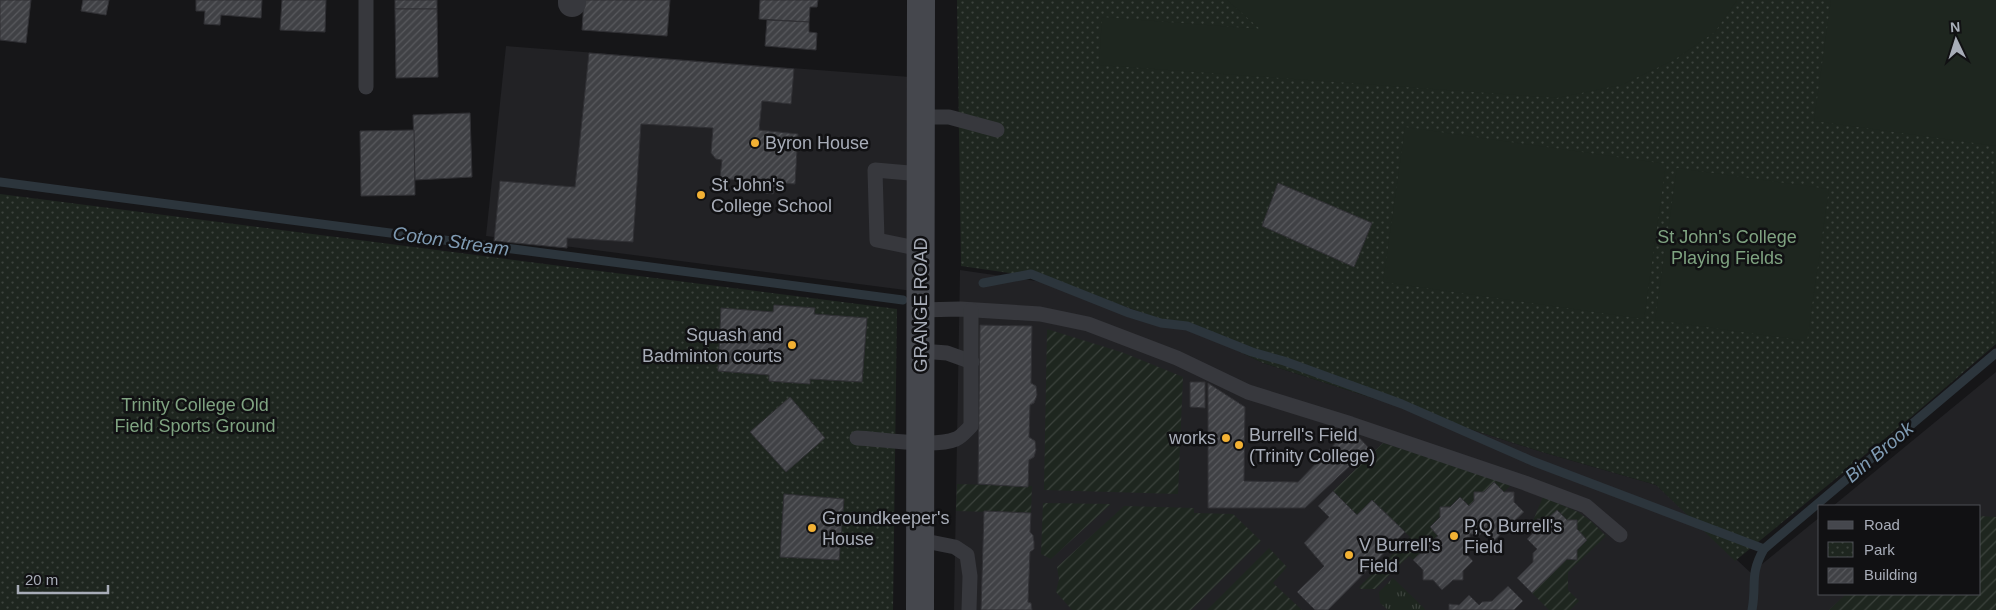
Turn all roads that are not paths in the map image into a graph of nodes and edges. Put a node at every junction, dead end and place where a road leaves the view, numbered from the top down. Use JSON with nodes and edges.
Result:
{"nodes":[{"id":1,"x":366,"y":0,"type":"edge"},
{"id":2,"x":921,"y":0,"type":"edge"},
{"id":3,"x":366,"y":87,"type":"dead end"},
{"id":4,"x":922,"y":117,"type":"junction"},
{"id":5,"x":997,"y":130,"type":"dead end"},
{"id":6,"x":921,"y":174,"type":"junction"},
{"id":7,"x":921,"y":249,"type":"junction"},
{"id":8,"x":920,"y":310,"type":"junction"},
{"id":9,"x":971,"y":310,"type":"junction"},
{"id":10,"x":920,"y":351,"type":"junction"},
{"id":11,"x":972,"y":362,"type":"junction"},
{"id":12,"x":857,"y":438,"type":"dead end"},
{"id":13,"x":920,"y":442,"type":"junction"},
{"id":14,"x":1620,"y":535,"type":"dead end"},
{"id":15,"x":920,"y":540,"type":"junction"},
{"id":16,"x":920,"y":610,"type":"edge"},
{"id":17,"x":969,"y":610,"type":"edge"}],
"edges":[{"from":1,"to":3,"type":"lane"},
{"from":2,"to":4,"type":"street","name":"GRANGE ROAD"},
{"from":4,"to":5,"type":"lane"},
{"from":4,"to":6,"type":"street","name":"GRANGE ROAD"},
{"from":6,"to":7,"type":"street","name":"GRANGE ROAD"},
{"from":6,"to":7,"type":"lane"},
{"from":7,"to":8,"type":"street","name":"GRANGE ROAD"},
{"from":8,"to":9,"type":"lane"},
{"from":8,"to":10,"type":"street","name":"GRANGE ROAD"},
{"from":9,"to":11,"type":"lane"},
{"from":9,"to":14,"type":"lane"},
{"from":10,"to":11,"type":"lane"},
{"from":10,"to":13,"type":"street","name":"GRANGE ROAD"},
{"from":11,"to":13,"type":"lane"},
{"from":12,"to":13,"type":"lane"},
{"from":13,"to":15,"type":"street","name":"GRANGE ROAD"},
{"from":15,"to":16,"type":"street","name":"GRANGE ROAD"},
{"from":15,"to":17,"type":"lane"}]}
